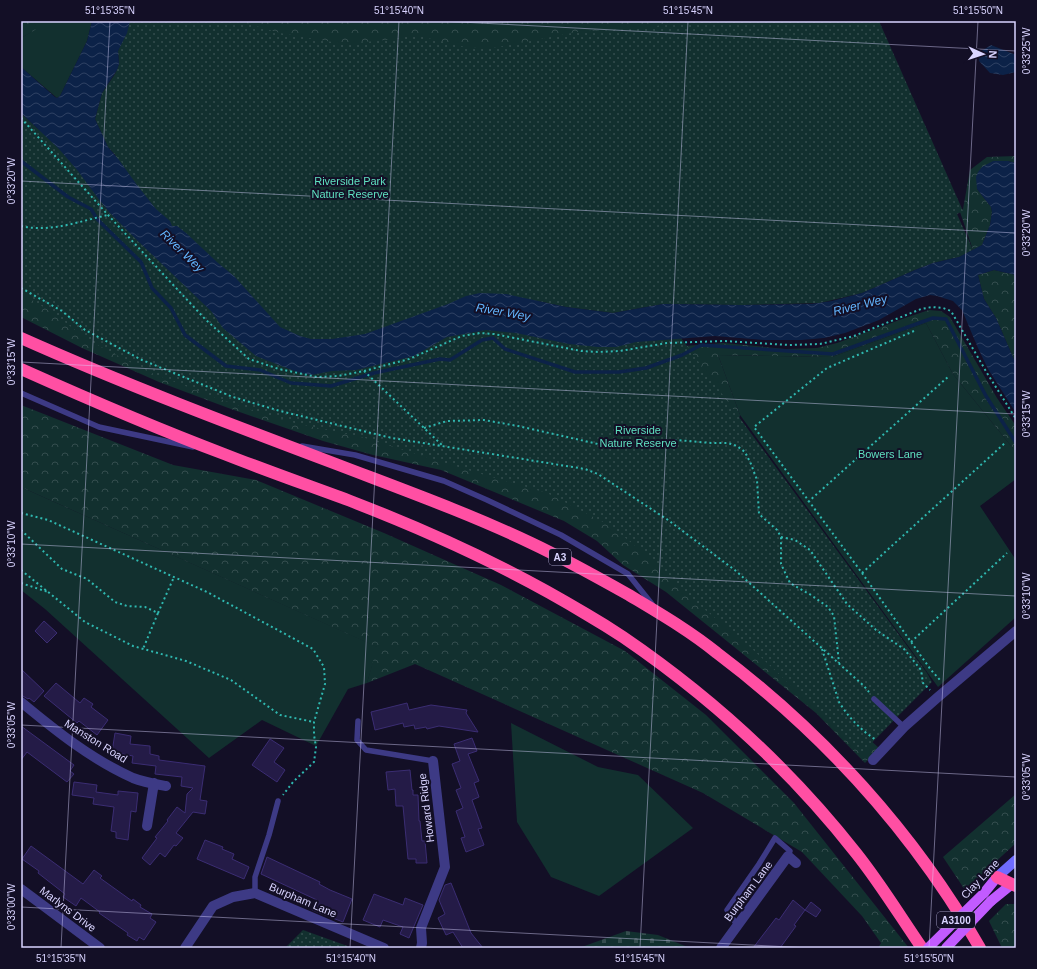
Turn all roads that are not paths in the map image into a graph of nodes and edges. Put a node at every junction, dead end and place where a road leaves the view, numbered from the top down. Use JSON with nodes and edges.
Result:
{"nodes":[{"id":1,"x":21,"y":338,"type":"edge"},
{"id":2,"x":21,"y":369,"type":"edge"},
{"id":3,"x":21,"y":393,"type":"edge"},
{"id":4,"x":276,"y":442,"type":"junction"},
{"id":5,"x":223,"y":454,"type":"junction"},
{"id":6,"x":658,"y":612,"type":"junction"},
{"id":7,"x":1016,"y":631,"type":"edge"},
{"id":8,"x":874,"y":699,"type":"road end"},
{"id":9,"x":21,"y":702,"type":"edge"},
{"id":10,"x":358,"y":721,"type":"dead end"},
{"id":11,"x":904,"y":727,"type":"junction"},
{"id":12,"x":873,"y":760,"type":"dead end"},
{"id":13,"x":433,"y":761,"type":"joint"},
{"id":14,"x":154,"y":783,"type":"junction"},
{"id":15,"x":166,"y":786,"type":"dead end"},
{"id":16,"x":278,"y":801,"type":"road end"},
{"id":17,"x":147,"y":826,"type":"dead end"},
{"id":18,"x":792,"y":860,"type":"joint"},
{"id":19,"x":1016,"y":860,"type":"edge"},
{"id":20,"x":997,"y":878,"type":"junction"},
{"id":21,"x":1015,"y":883,"type":"edge"},
{"id":22,"x":21,"y":889,"type":"edge"},
{"id":23,"x":255,"y":893,"type":"junction"},
{"id":24,"x":737,"y":925,"type":"junction"},
{"id":25,"x":100,"y":948,"type":"edge"},
{"id":26,"x":185,"y":948,"type":"edge"},
{"id":27,"x":384,"y":948,"type":"edge"},
{"id":28,"x":422,"y":948,"type":"edge"},
{"id":29,"x":720,"y":948,"type":"edge"},
{"id":30,"x":922,"y":948,"type":"edge"},
{"id":31,"x":928,"y":948,"type":"edge"},
{"id":32,"x":946,"y":948,"type":"edge"},
{"id":33,"x":980,"y":948,"type":"edge"}],
"edges":[{"from":1,"to":4,"type":"highway","number":"A3"},
{"from":2,"to":5,"type":"highway"},
{"from":3,"to":5,"type":"lane"},
{"from":4,"to":6,"type":"highway","number":"A3"},
{"from":4,"to":6,"type":"lane"},
{"from":5,"to":30,"type":"highway"},
{"from":6,"to":33,"type":"highway","number":"A3"},
{"from":7,"to":11,"type":"street"},
{"from":8,"to":11,"type":"lane"},
{"from":9,"to":14,"type":"street","name":"Manston Road"},
{"from":10,"to":13,"type":"lane","name":"Howard Ridge"},
{"from":11,"to":12,"type":"street"},
{"from":13,"to":28,"type":"street","name":"Howard Ridge"},
{"from":14,"to":15,"type":"street","name":"Manston Road"},
{"from":14,"to":17,"type":"street"},
{"from":16,"to":23,"type":"lane"},
{"from":18,"to":24,"type":"street","name":"Burpham Lane"},
{"from":18,"to":24,"type":"lane"},
{"from":19,"to":20,"type":"street","name":"Clay Lane"},
{"from":20,"to":21,"type":"highway"},
{"from":20,"to":31,"type":"main road","name":"Clay Lane","number":"A3100","bridge":true},
{"from":21,"to":32,"type":"main road","number":"A3100","bridge":true},
{"from":22,"to":25,"type":"street","name":"Marlyns Drive"},
{"from":23,"to":26,"type":"street","name":"Burpham Lane"},
{"from":23,"to":27,"type":"street","name":"Burpham Lane"},
{"from":24,"to":29,"type":"street","name":"Burpham Lane"}]}
